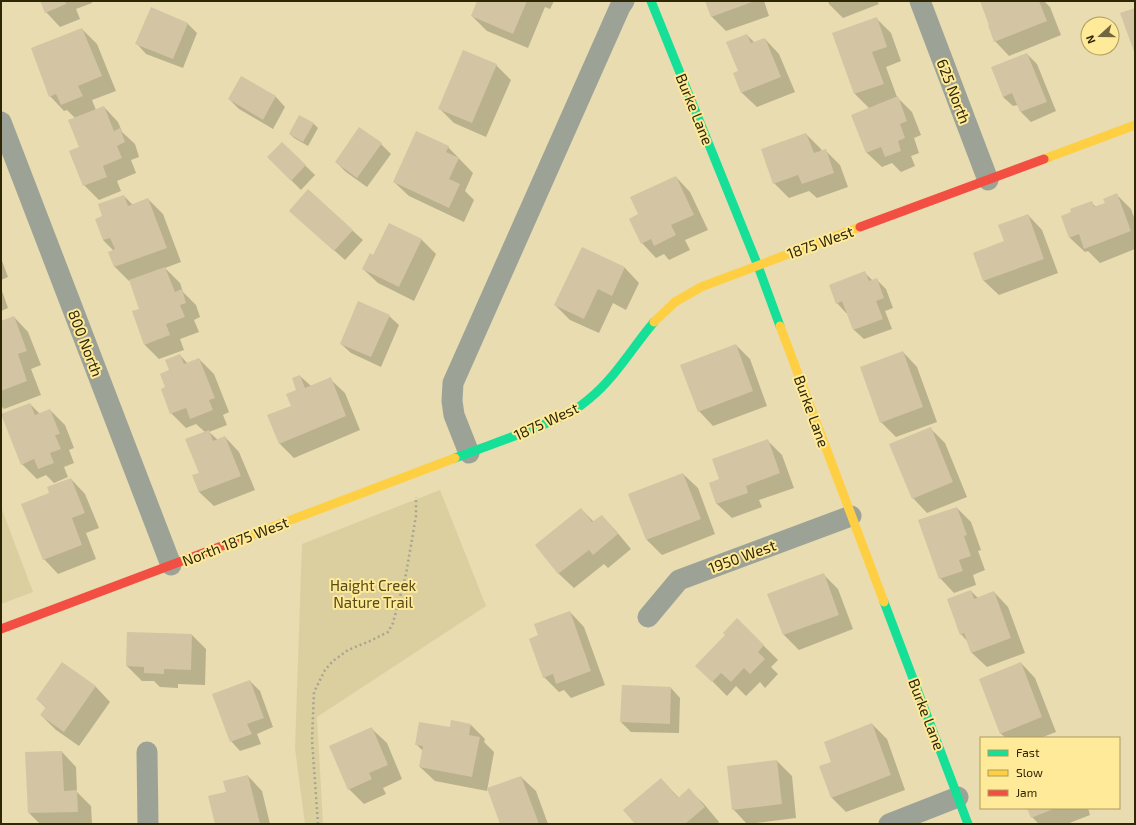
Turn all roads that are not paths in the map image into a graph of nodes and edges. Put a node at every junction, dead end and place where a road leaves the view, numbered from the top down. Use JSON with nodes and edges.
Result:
{"nodes":[{"id":1,"x":624,"y":1,"type":"edge"},
{"id":2,"x":651,"y":1,"type":"edge"},
{"id":3,"x":920,"y":1,"type":"edge"},
{"id":4,"x":1,"y":122,"type":"edge"},
{"id":5,"x":1135,"y":125,"type":"edge"},
{"id":6,"x":988,"y":180,"type":"junction"},
{"id":7,"x":758,"y":266,"type":"junction"},
{"id":8,"x":468,"y":453,"type":"junction"},
{"id":9,"x":851,"y":516,"type":"junction"},
{"id":10,"x":171,"y":565,"type":"junction"},
{"id":11,"x":648,"y":617,"type":"dead end"},
{"id":12,"x":1,"y":629,"type":"edge"},
{"id":13,"x":147,"y":752,"type":"dead end"},
{"id":14,"x":958,"y":797,"type":"junction"},
{"id":15,"x":148,"y":824,"type":"edge"},
{"id":16,"x":889,"y":824,"type":"edge"},
{"id":17,"x":968,"y":824,"type":"edge"}],
"edges":[{"from":1,"to":8,"type":"street"},
{"from":2,"to":7,"type":"street","name":"Burke Lane"},
{"from":3,"to":6,"type":"street","name":"625 North"},
{"from":4,"to":10,"type":"street","name":"800 North"},
{"from":5,"to":6,"type":"street","name":"1875 West"},
{"from":6,"to":7,"type":"street","name":"1875 West"},
{"from":7,"to":8,"type":"street","name":"1875 West"},
{"from":7,"to":9,"type":"street","name":"Burke Lane"},
{"from":8,"to":10,"type":"street","name":"North 1875 West"},
{"from":9,"to":11,"type":"street","name":"1950 West"},
{"from":9,"to":14,"type":"street","name":"Burke Lane"},
{"from":10,"to":12,"type":"street","name":"North 1875 West"},
{"from":13,"to":15,"type":"street"},
{"from":14,"to":16,"type":"street"},
{"from":14,"to":17,"type":"street","name":"Burke Lane"}]}
